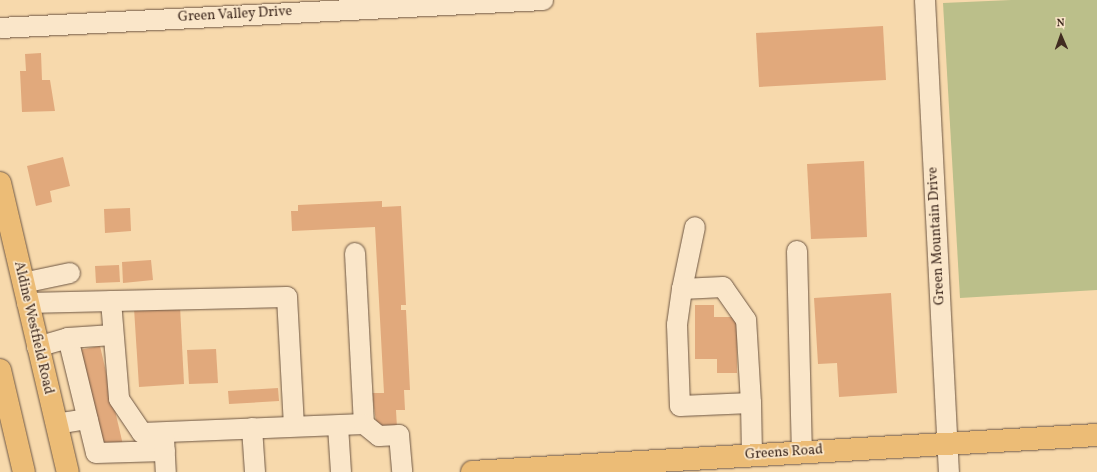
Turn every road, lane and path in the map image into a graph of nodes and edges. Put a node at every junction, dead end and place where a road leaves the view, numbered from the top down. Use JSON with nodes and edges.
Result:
{"nodes":[{"id":1,"x":543,"y":0,"type":"edge"},
{"id":2,"x":925,"y":0,"type":"edge"},
{"id":3,"x":241,"y":7,"type":"edge"},
{"id":4,"x":0,"y":28,"type":"edge"},
{"id":5,"x":0,"y":183,"type":"edge"},
{"id":6,"x":695,"y":227,"type":"dead end"},
{"id":7,"x":797,"y":251,"type":"dead end"},
{"id":8,"x":355,"y":253,"type":"dead end"},
{"id":9,"x":70,"y":273,"type":"dead end"},
{"id":10,"x":682,"y":289,"type":"junction"},
{"id":11,"x":25,"y":293,"type":"junction"},
{"id":12,"x":111,"y":301,"type":"junction"},
{"id":13,"x":114,"y":335,"type":"junction"},
{"id":14,"x":68,"y":338,"type":"junction"},
{"id":15,"x":37,"y":347,"type":"junction"},
{"id":16,"x":0,"y":370,"type":"edge"},
{"id":17,"x":750,"y":403,"type":"junction"},
{"id":18,"x":88,"y":419,"type":"junction"},
{"id":19,"x":6,"y":422,"type":"edge"},
{"id":20,"x":56,"y":424,"type":"junction"},
{"id":21,"x":364,"y":424,"type":"junction"},
{"id":22,"x":294,"y":426,"type":"junction"},
{"id":23,"x":338,"y":426,"type":"junction"},
{"id":24,"x":252,"y":428,"type":"junction"},
{"id":25,"x":1097,"y":435,"type":"edge"},
{"id":26,"x":164,"y":441,"type":"junction"},
{"id":27,"x":948,"y":443,"type":"junction"},
{"id":28,"x":802,"y":452,"type":"junction"},
{"id":29,"x":752,"y":455,"type":"junction"},
{"id":30,"x":694,"y":465,"type":"edge"},
{"id":31,"x":24,"y":472,"type":"edge"},
{"id":32,"x":68,"y":472,"type":"edge"},
{"id":33,"x":166,"y":472,"type":"edge"},
{"id":34,"x":255,"y":472,"type":"edge"},
{"id":35,"x":341,"y":472,"type":"edge"},
{"id":36,"x":402,"y":472,"type":"edge"},
{"id":37,"x":472,"y":472,"type":"edge"},
{"id":38,"x":949,"y":472,"type":"edge"}],
"edges":[{"from":1,"to":3,"type":"street","name":"Green Valley Drive"},
{"from":2,"to":27,"type":"street","name":"Green Mountain Drive"},
{"from":3,"to":4,"type":"street","name":"Green Valley Drive"},
{"from":5,"to":11,"type":"main road","name":"Aldine Westfield Road"},
{"from":6,"to":10,"type":"street"},
{"from":7,"to":28,"type":"street"},
{"from":8,"to":21,"type":"street"},
{"from":9,"to":11,"type":"street"},
{"from":10,"to":17,"type":"street"},
{"from":10,"to":17,"type":"street"},
{"from":11,"to":12,"type":"street"},
{"from":11,"to":15,"type":"main road","name":"Aldine Westfield Road"},
{"from":12,"to":13,"type":"street"},
{"from":12,"to":22,"type":"street"},
{"from":13,"to":14,"type":"street"},
{"from":13,"to":26,"type":"street"},
{"from":14,"to":15,"type":"street"},
{"from":14,"to":18,"type":"street"},
{"from":15,"to":20,"type":"main road","name":"Aldine Westfield Road"},
{"from":16,"to":19,"type":"main road"},
{"from":17,"to":29,"type":"street"},
{"from":18,"to":20,"type":"street"},
{"from":18,"to":26,"type":"street"},
{"from":19,"to":31,"type":"main road"},
{"from":20,"to":32,"type":"main road","name":"Aldine Westfield Road"},
{"from":21,"to":23,"type":"street"},
{"from":21,"to":36,"type":"street"},
{"from":22,"to":23,"type":"street"},
{"from":22,"to":24,"type":"street"},
{"from":23,"to":35,"type":"street"},
{"from":24,"to":26,"type":"street"},
{"from":24,"to":34,"type":"street"},
{"from":25,"to":27,"type":"main road","name":"Greens Road"},
{"from":26,"to":33,"type":"street"},
{"from":27,"to":28,"type":"main road","name":"Greens Road"},
{"from":27,"to":38,"type":"street","name":"Green Mountain Drive"},
{"from":28,"to":29,"type":"main road","name":"Greens Road"},
{"from":29,"to":30,"type":"main road","name":"Greens Road"},
{"from":30,"to":37,"type":"main road","name":"Greens Road"}]}
